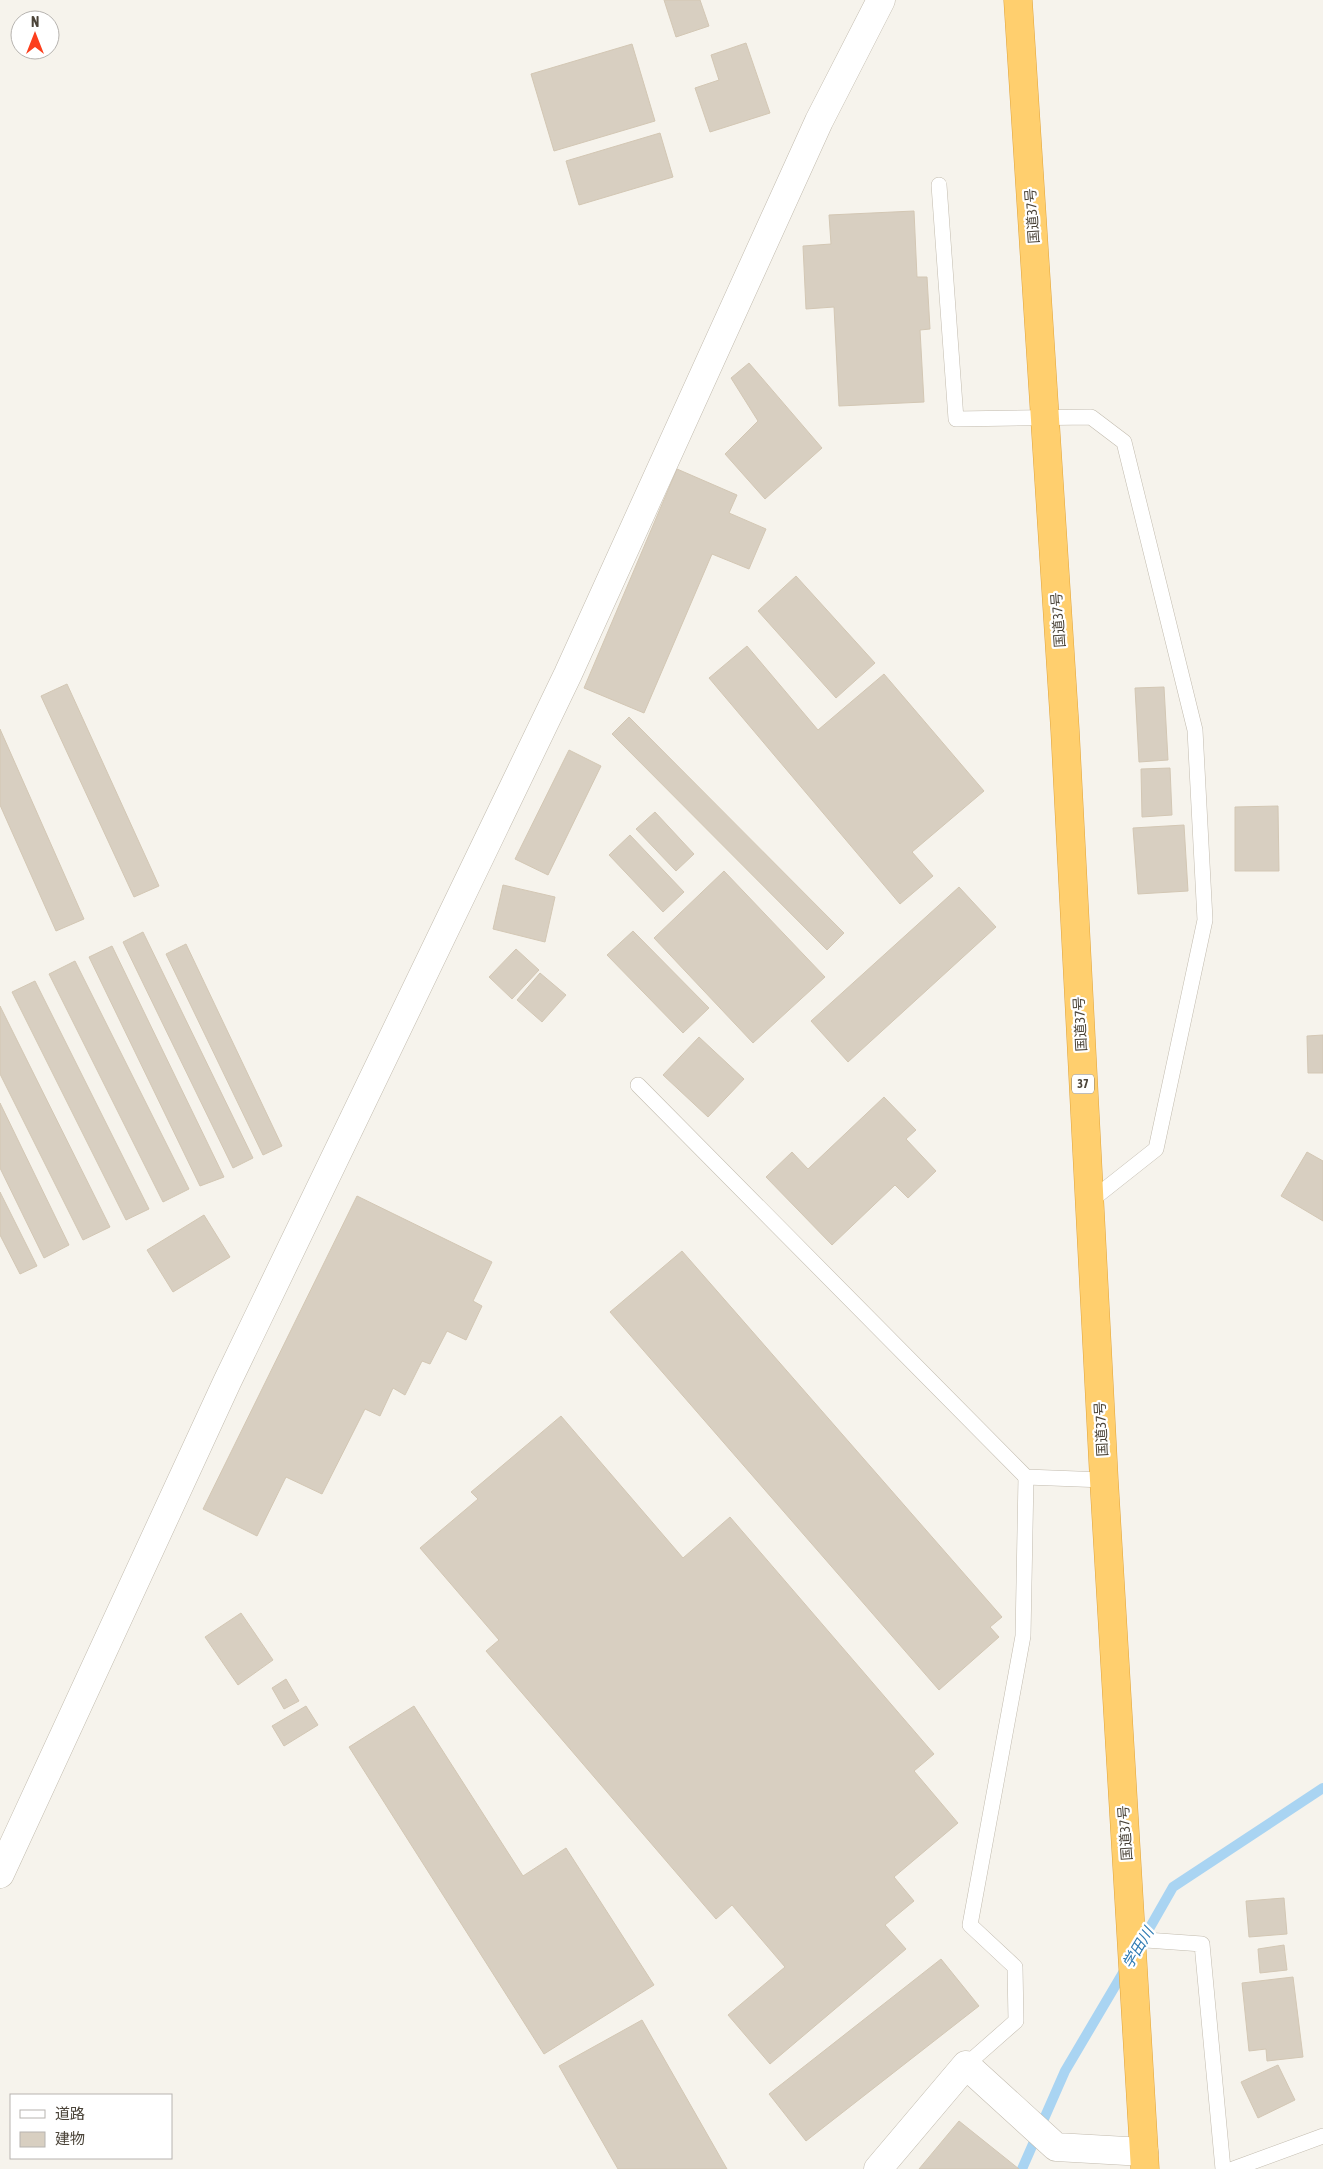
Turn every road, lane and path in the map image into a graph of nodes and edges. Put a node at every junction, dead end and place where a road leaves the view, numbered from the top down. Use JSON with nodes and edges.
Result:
{"nodes":[{"id":1,"x":881,"y":0,"type":"edge"},
{"id":2,"x":1018,"y":0,"type":"edge"},
{"id":3,"x":939,"y":185,"type":"dead end"},
{"id":4,"x":1045,"y":419,"type":"junction"},
{"id":5,"x":638,"y":1085,"type":"dead end"},
{"id":6,"x":1090,"y":1202,"type":"junction"},
{"id":7,"x":1026,"y":1477,"type":"junction"},
{"id":8,"x":1104,"y":1480,"type":"junction"},
{"id":9,"x":0,"y":1874,"type":"edge"},
{"id":10,"x":1132,"y":1939,"type":"junction"},
{"id":11,"x":966,"y":2065,"type":"junction"},
{"id":12,"x":1323,"y":2136,"type":"edge"},
{"id":13,"x":1145,"y":2161,"type":"edge"},
{"id":14,"x":878,"y":2169,"type":"edge"},
{"id":15,"x":1224,"y":2169,"type":"edge"},
{"id":16,"x":1233,"y":2169,"type":"edge"}],
"edges":[{"from":1,"to":9,"type":"street"},
{"from":2,"to":4,"type":"highway","name":"国道37号","number":"37"},
{"from":3,"to":4,"type":"lane"},
{"from":4,"to":6,"type":"highway","name":"国道37号","number":"37"},
{"from":4,"to":6,"type":"lane"},
{"from":5,"to":7,"type":"lane"},
{"from":6,"to":8,"type":"highway","name":"国道37号","number":"37"},
{"from":7,"to":8,"type":"lane"},
{"from":7,"to":11,"type":"lane"},
{"from":8,"to":10,"type":"highway","name":"国道37号","number":"37"},
{"from":10,"to":13,"type":"highway","name":"国道37号","number":"37"},
{"from":10,"to":15,"type":"lane"},
{"from":11,"to":13,"type":"street"},
{"from":11,"to":14,"type":"street"},
{"from":12,"to":16,"type":"lane"}]}
